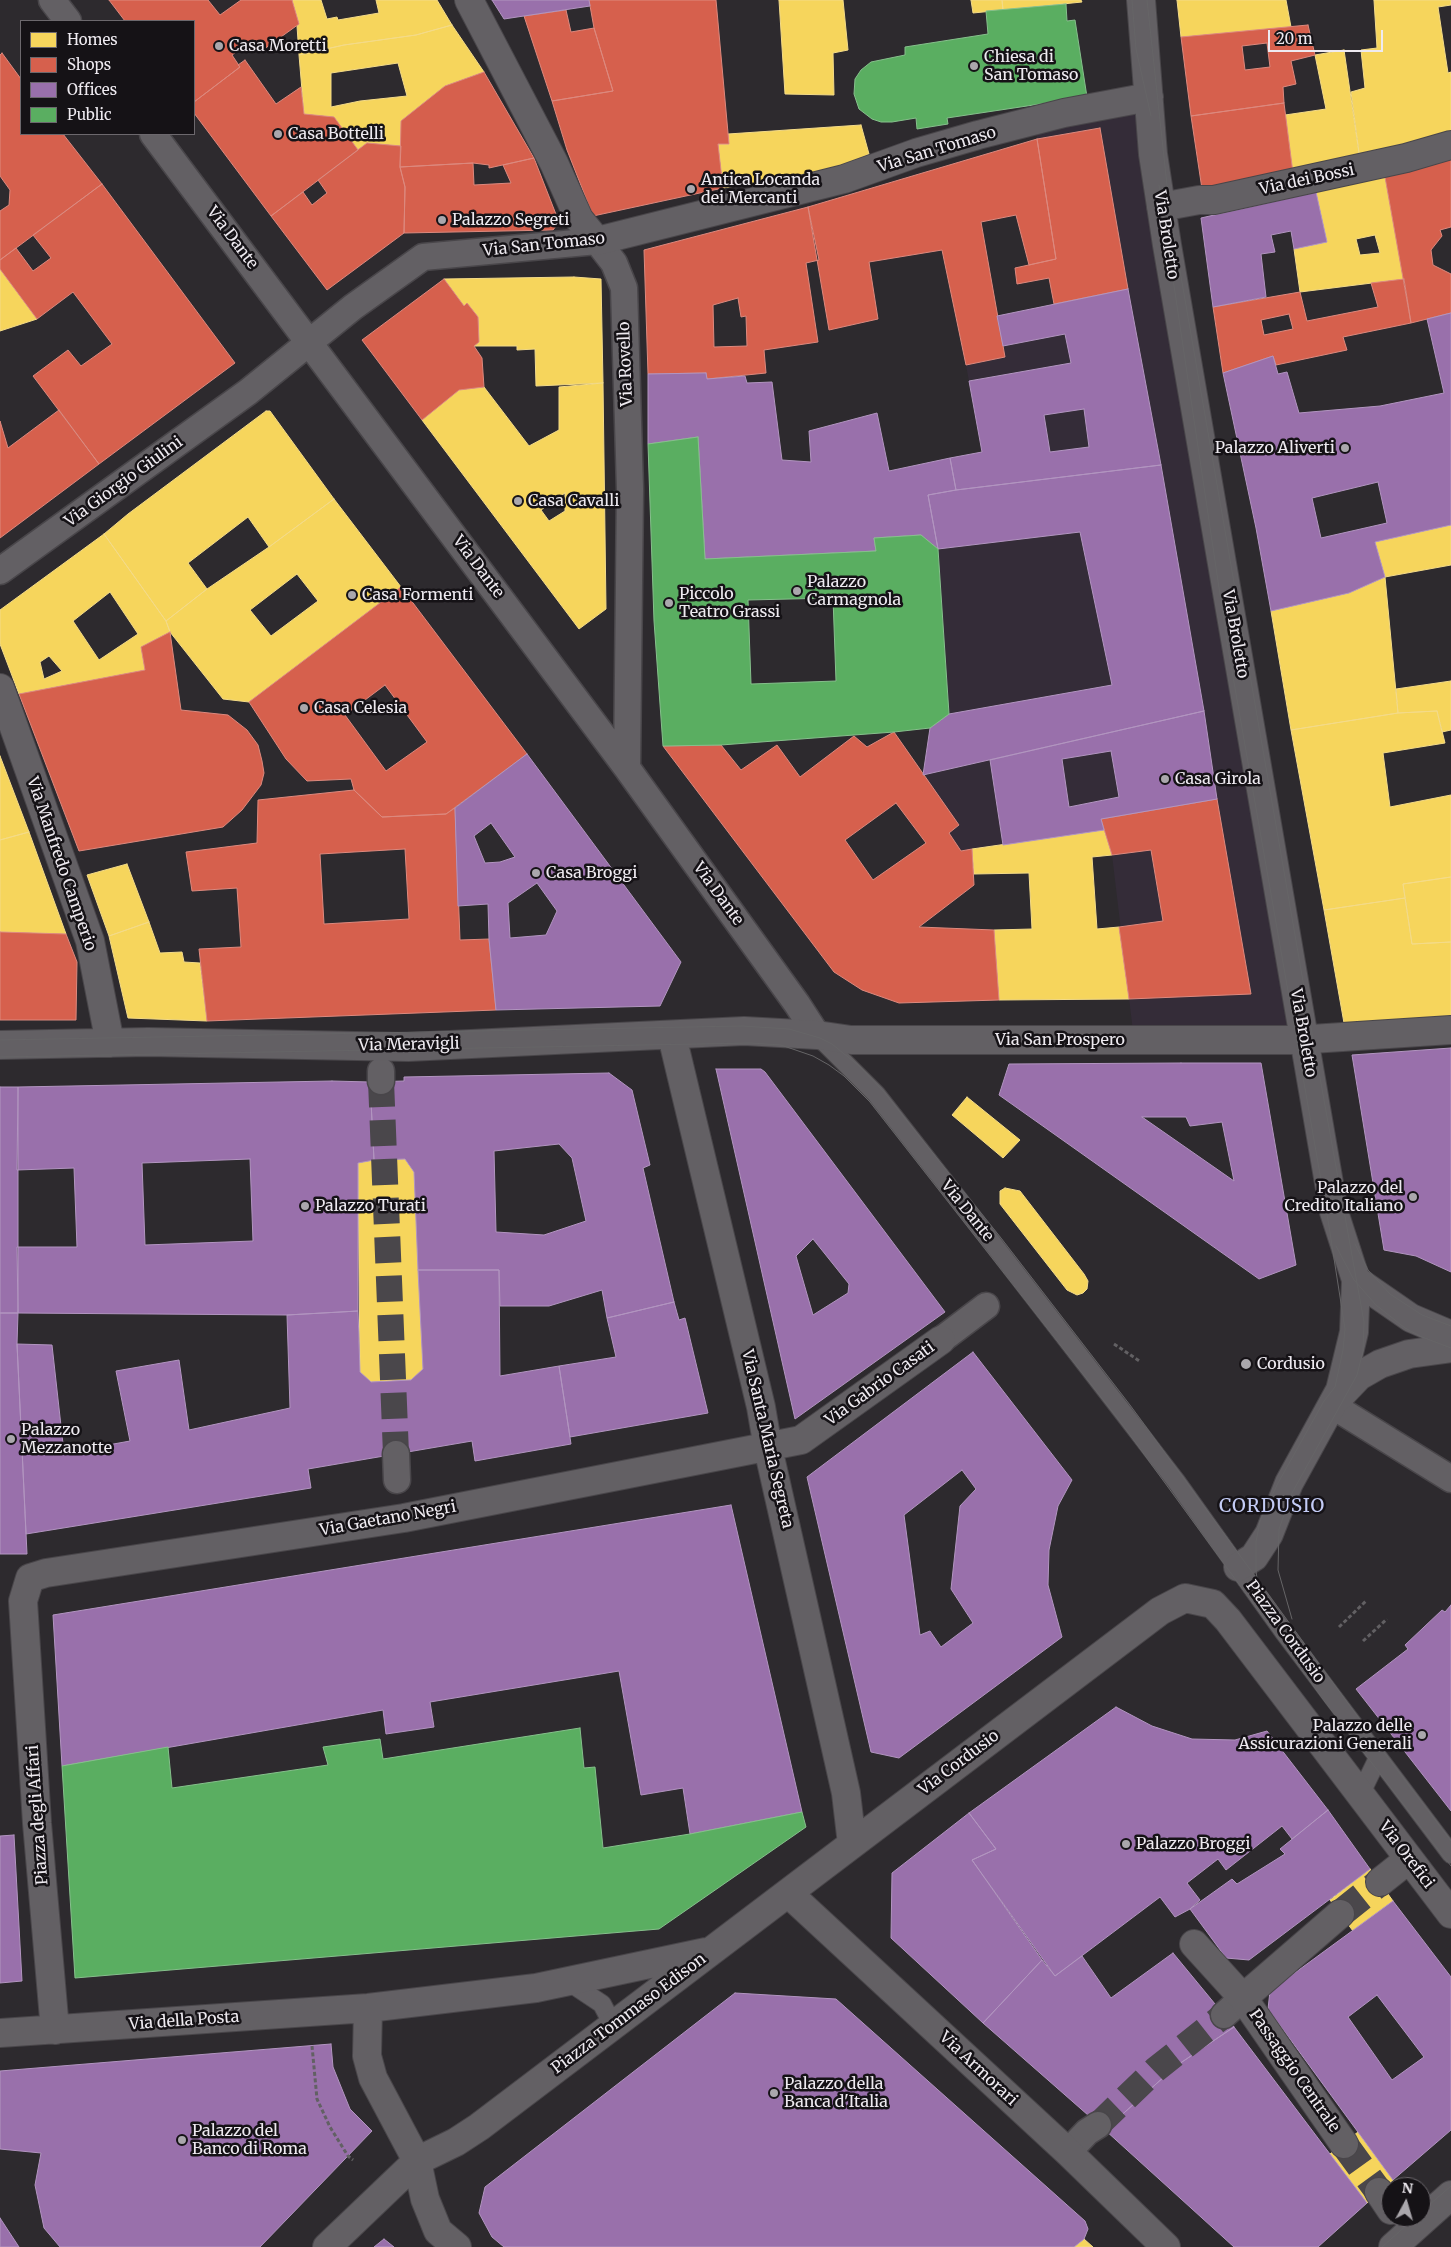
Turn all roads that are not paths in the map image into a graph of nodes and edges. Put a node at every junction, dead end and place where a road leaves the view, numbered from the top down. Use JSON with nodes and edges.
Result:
{"nodes":[{"id":1,"x":52,"y":0,"type":"edge"},
{"id":2,"x":470,"y":0,"type":"edge"},
{"id":3,"x":1141,"y":0,"type":"edge"},
{"id":4,"x":67,"y":20,"type":"edge"},
{"id":5,"x":1148,"y":97,"type":"junction"},
{"id":6,"x":154,"y":135,"type":"edge"},
{"id":7,"x":1451,"y":145,"type":"edge"},
{"id":8,"x":1161,"y":208,"type":"junction"},
{"id":9,"x":597,"y":241,"type":"junction"},
{"id":10,"x":311,"y":342,"type":"junction"},
{"id":11,"x":0,"y":572,"type":"edge"},
{"id":12,"x":0,"y":688,"type":"edge"},
{"id":13,"x":627,"y":768,"type":"junction"},
{"id":14,"x":1451,"y":1030,"type":"edge"},
{"id":15,"x":817,"y":1035,"type":"junction"},
{"id":16,"x":672,"y":1036,"type":"junction"},
{"id":17,"x":1304,"y":1040,"type":"junction"},
{"id":18,"x":110,"y":1043,"type":"junction"},
{"id":19,"x":0,"y":1045,"type":"edge"},
{"id":20,"x":1353,"y":1272,"type":"junction"},
{"id":21,"x":986,"y":1306,"type":"dead end"},
{"id":22,"x":1451,"y":1335,"type":"edge"},
{"id":23,"x":941,"y":1340,"type":"joint"},
{"id":24,"x":1451,"y":1348,"type":"edge"},
{"id":25,"x":1333,"y":1406,"type":"junction"},
{"id":26,"x":1140,"y":1433,"type":"joint"},
{"id":27,"x":768,"y":1448,"type":"junction"},
{"id":28,"x":396,"y":1454,"type":"tunnel mouth"},
{"id":29,"x":397,"y":1480,"type":"dead end"},
{"id":30,"x":1451,"y":1480,"type":"edge"},
{"id":31,"x":1238,"y":1567,"type":"junction"},
{"id":32,"x":23,"y":1600,"type":"joint"},
{"id":33,"x":1301,"y":1714,"type":"joint"},
{"id":34,"x":1378,"y":1758,"type":"junction"},
{"id":35,"x":1360,"y":1795,"type":"junction"},
{"id":36,"x":852,"y":1844,"type":"junction"},
{"id":37,"x":1451,"y":1854,"type":"edge"},
{"id":38,"x":1409,"y":1859,"type":"junction"},
{"id":39,"x":1380,"y":1882,"type":"tunnel mouth"},
{"id":40,"x":788,"y":1893,"type":"junction"},
{"id":41,"x":1340,"y":1914,"type":"tunnel mouth"},
{"id":42,"x":1451,"y":1914,"type":"edge"},
{"id":43,"x":1194,"y":1944,"type":"dead end"},
{"id":44,"x":712,"y":1951,"type":"junction"},
{"id":45,"x":569,"y":1982,"type":"junction"},
{"id":46,"x":1234,"y":2006,"type":"junction"},
{"id":47,"x":368,"y":2008,"type":"junction"},
{"id":48,"x":614,"y":2027,"type":"junction"},
{"id":49,"x":55,"y":2030,"type":"junction"},
{"id":50,"x":0,"y":2033,"type":"edge"},
{"id":51,"x":1098,"y":2125,"type":"tunnel mouth"},
{"id":52,"x":1344,"y":2144,"type":"tunnel mouth"},
{"id":53,"x":1068,"y":2152,"type":"junction"},
{"id":54,"x":417,"y":2161,"type":"junction"},
{"id":55,"x":1451,"y":2195,"type":"edge"},
{"id":56,"x":1401,"y":2232,"type":"edge"},
{"id":57,"x":327,"y":2247,"type":"edge"},
{"id":58,"x":457,"y":2247,"type":"edge"},
{"id":59,"x":1166,"y":2247,"type":"edge"}],
"edges":[{"from":1,"to":4,"type":"street"},
{"from":2,"to":9,"type":"street","name":"Via Rovello"},
{"from":3,"to":5,"type":"street","name":"Via Broletto"},
{"from":5,"to":8,"type":"street","name":"Via Broletto"},
{"from":5,"to":9,"type":"street","name":"Via San Tomaso"},
{"from":6,"to":10,"type":"street","name":"Via Dante"},
{"from":7,"to":8,"type":"street","name":"Via dei Bossi"},
{"from":8,"to":17,"type":"street","name":"Via Broletto"},
{"from":9,"to":10,"type":"street","name":"Via San Tomaso"},
{"from":9,"to":13,"type":"street","name":"Via Rovello"},
{"from":10,"to":11,"type":"street","name":"Via Giorgio Giulini"},
{"from":10,"to":13,"type":"street","name":"Via Dante"},
{"from":12,"to":18,"type":"street","name":"Via Manfredo Camperio"},
{"from":13,"to":15,"type":"street","name":"Via Dante"},
{"from":14,"to":17,"type":"street","name":"Via San Prospero"},
{"from":15,"to":16,"type":"street","name":"Via Meravigli"},
{"from":15,"to":17,"type":"street","name":"Via San Prospero"},
{"from":15,"to":26,"type":"lane","name":"Via Dante"},
{"from":16,"to":18,"type":"street","name":"Via Meravigli"},
{"from":16,"to":27,"type":"street","name":"Via Santa Maria Segreta"},
{"from":17,"to":20,"type":"street","name":"Via Broletto"},
{"from":18,"to":19,"type":"street","name":"Via Meravigli"},
{"from":20,"to":22,"type":"street"},
{"from":20,"to":25,"type":"street","name":"Piazza Cordusio"},
{"from":21,"to":23,"type":"street","name":"Via Gabrio Casati"},
{"from":23,"to":27,"type":"street","name":"Via Gabrio Casati"},
{"from":24,"to":25,"type":"street","name":"Piazza Cordusio"},
{"from":25,"to":30,"type":"street"},
{"from":25,"to":31,"type":"street","name":"Piazza Cordusio"},
{"from":26,"to":31,"type":"lane","name":"Piazza Cordusio"},
{"from":27,"to":32,"type":"street","name":"Via Gaetano Negri"},
{"from":27,"to":36,"type":"street","name":"Via Santa Maria Segreta"},
{"from":28,"to":29,"type":"street"},
{"from":31,"to":34,"type":"lane","name":"Piazza Cordusio"},
{"from":32,"to":49,"type":"street","name":"Piazza degli Affari"},
{"from":33,"to":35,"type":"street","name":"Via Orefici"},
{"from":33,"to":36,"type":"street","name":"Via Cordusio"},
{"from":34,"to":35,"type":"lane"},
{"from":34,"to":37,"type":"lane"},
{"from":35,"to":38,"type":"street","name":"Via Orefici"},
{"from":36,"to":40,"type":"street","name":"Via Cordusio"},
{"from":38,"to":39,"type":"street"},
{"from":38,"to":42,"type":"street","name":"Via Orefici"},
{"from":40,"to":44,"type":"street","name":"Via Cordusio"},
{"from":40,"to":53,"type":"street","name":"Via Armorari"},
{"from":41,"to":46,"type":"street","name":"Passaggio Centrale"},
{"from":43,"to":46,"type":"street","name":"Passaggio Centrale"},
{"from":44,"to":45,"type":"street","name":"Piazza Tommaso Edison"},
{"from":44,"to":48,"type":"street","name":"Piazza Tommaso Edison"},
{"from":45,"to":47,"type":"street","name":"Piazza Tommaso Edison"},
{"from":45,"to":48,"type":"lane"},
{"from":46,"to":52,"type":"street","name":"Passaggio Centrale"},
{"from":47,"to":49,"type":"street","name":"Via della Posta"},
{"from":47,"to":54,"type":"street"},
{"from":48,"to":54,"type":"street","name":"Piazza Tommaso Edison"},
{"from":49,"to":50,"type":"street","name":"Via della Posta"},
{"from":51,"to":53,"type":"street"},
{"from":53,"to":59,"type":"street","name":"Via Armorari"},
{"from":54,"to":57,"type":"street","name":"Piazza Tommaso Edison"},
{"from":54,"to":58,"type":"street"},
{"from":55,"to":56,"type":"street"}]}
